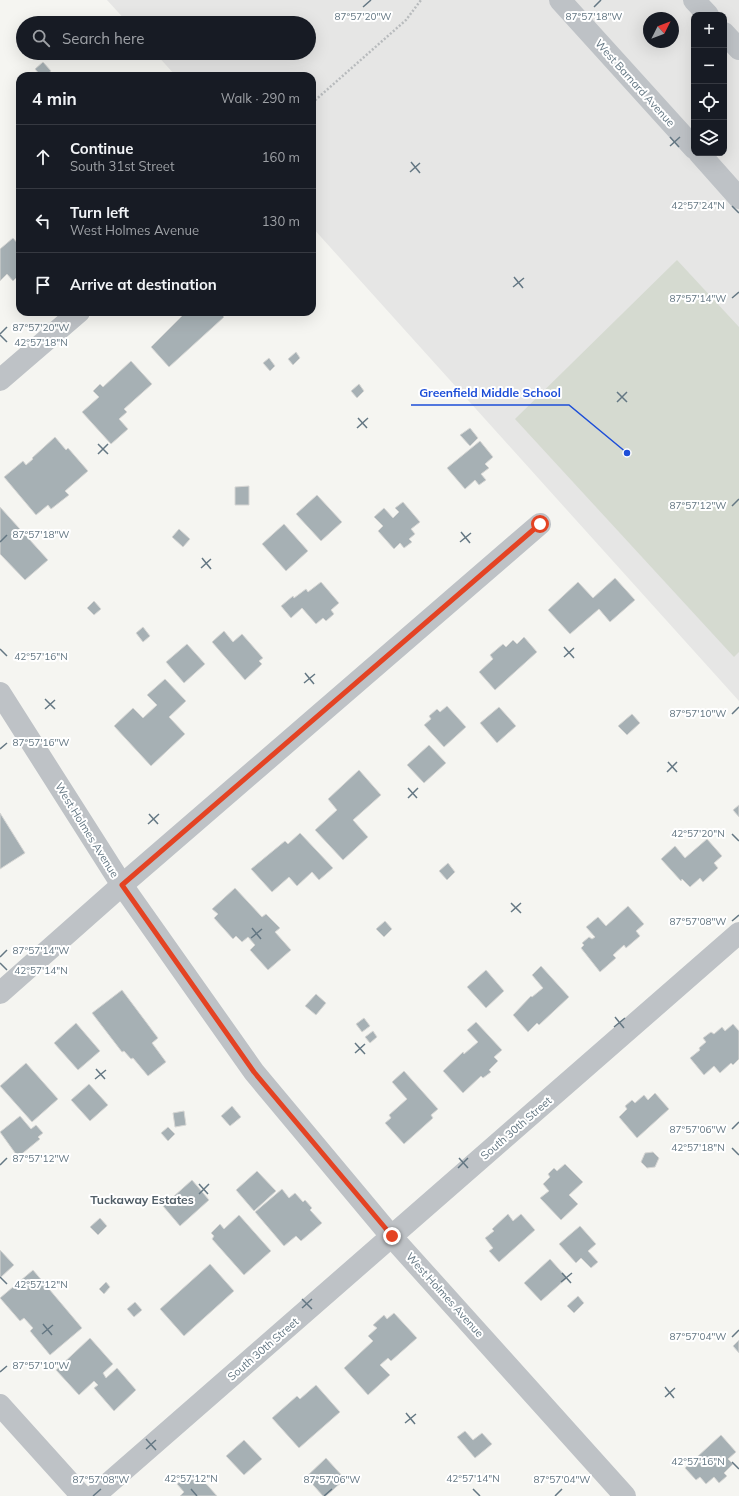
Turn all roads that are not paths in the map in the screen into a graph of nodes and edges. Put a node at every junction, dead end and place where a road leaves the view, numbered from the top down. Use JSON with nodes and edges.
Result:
{"nodes":[{"id":1,"x":560,"y":0,"type":"edge"},
{"id":2,"x":694,"y":0,"type":"edge"},
{"id":3,"x":705,"y":12,"type":"edge"},
{"id":4,"x":727,"y":36,"type":"edge"},
{"id":5,"x":739,"y":49,"type":"edge"},
{"id":6,"x":691,"y":145,"type":"edge"},
{"id":7,"x":702,"y":156,"type":"edge"},
{"id":8,"x":739,"y":198,"type":"edge"},
{"id":9,"x":74,"y":316,"type":"edge"},
{"id":10,"x":0,"y":380,"type":"edge"},
{"id":11,"x":540,"y":524,"type":"dead end"},
{"id":12,"x":0,"y":693,"type":"edge"},
{"id":13,"x":122,"y":885,"type":"junction"},
{"id":14,"x":739,"y":933,"type":"edge"},
{"id":15,"x":0,"y":993,"type":"edge"},
{"id":16,"x":392,"y":1236,"type":"junction"},
{"id":17,"x":0,"y":1405,"type":"edge"},
{"id":18,"x":82,"y":1496,"type":"edge"},
{"id":19,"x":94,"y":1496,"type":"edge"},
{"id":20,"x":625,"y":1496,"type":"edge"}],
"edges":[{"from":1,"to":6,"type":"street","name":"West Barnard Avenue"},
{"from":2,"to":3,"type":"street"},
{"from":4,"to":5,"type":"street"},
{"from":7,"to":8,"type":"street"},
{"from":9,"to":10,"type":"street"},
{"from":11,"to":13,"type":"street"},
{"from":12,"to":13,"type":"street","name":"West Holmes Avenue"},
{"from":13,"to":15,"type":"street"},
{"from":13,"to":16,"type":"street","name":"West Holmes Avenue"},
{"from":14,"to":16,"type":"street","name":"South 30th Street"},
{"from":16,"to":19,"type":"street","name":"South 30th Street"},
{"from":16,"to":20,"type":"street","name":"West Holmes Avenue"},
{"from":17,"to":18,"type":"street"}]}
